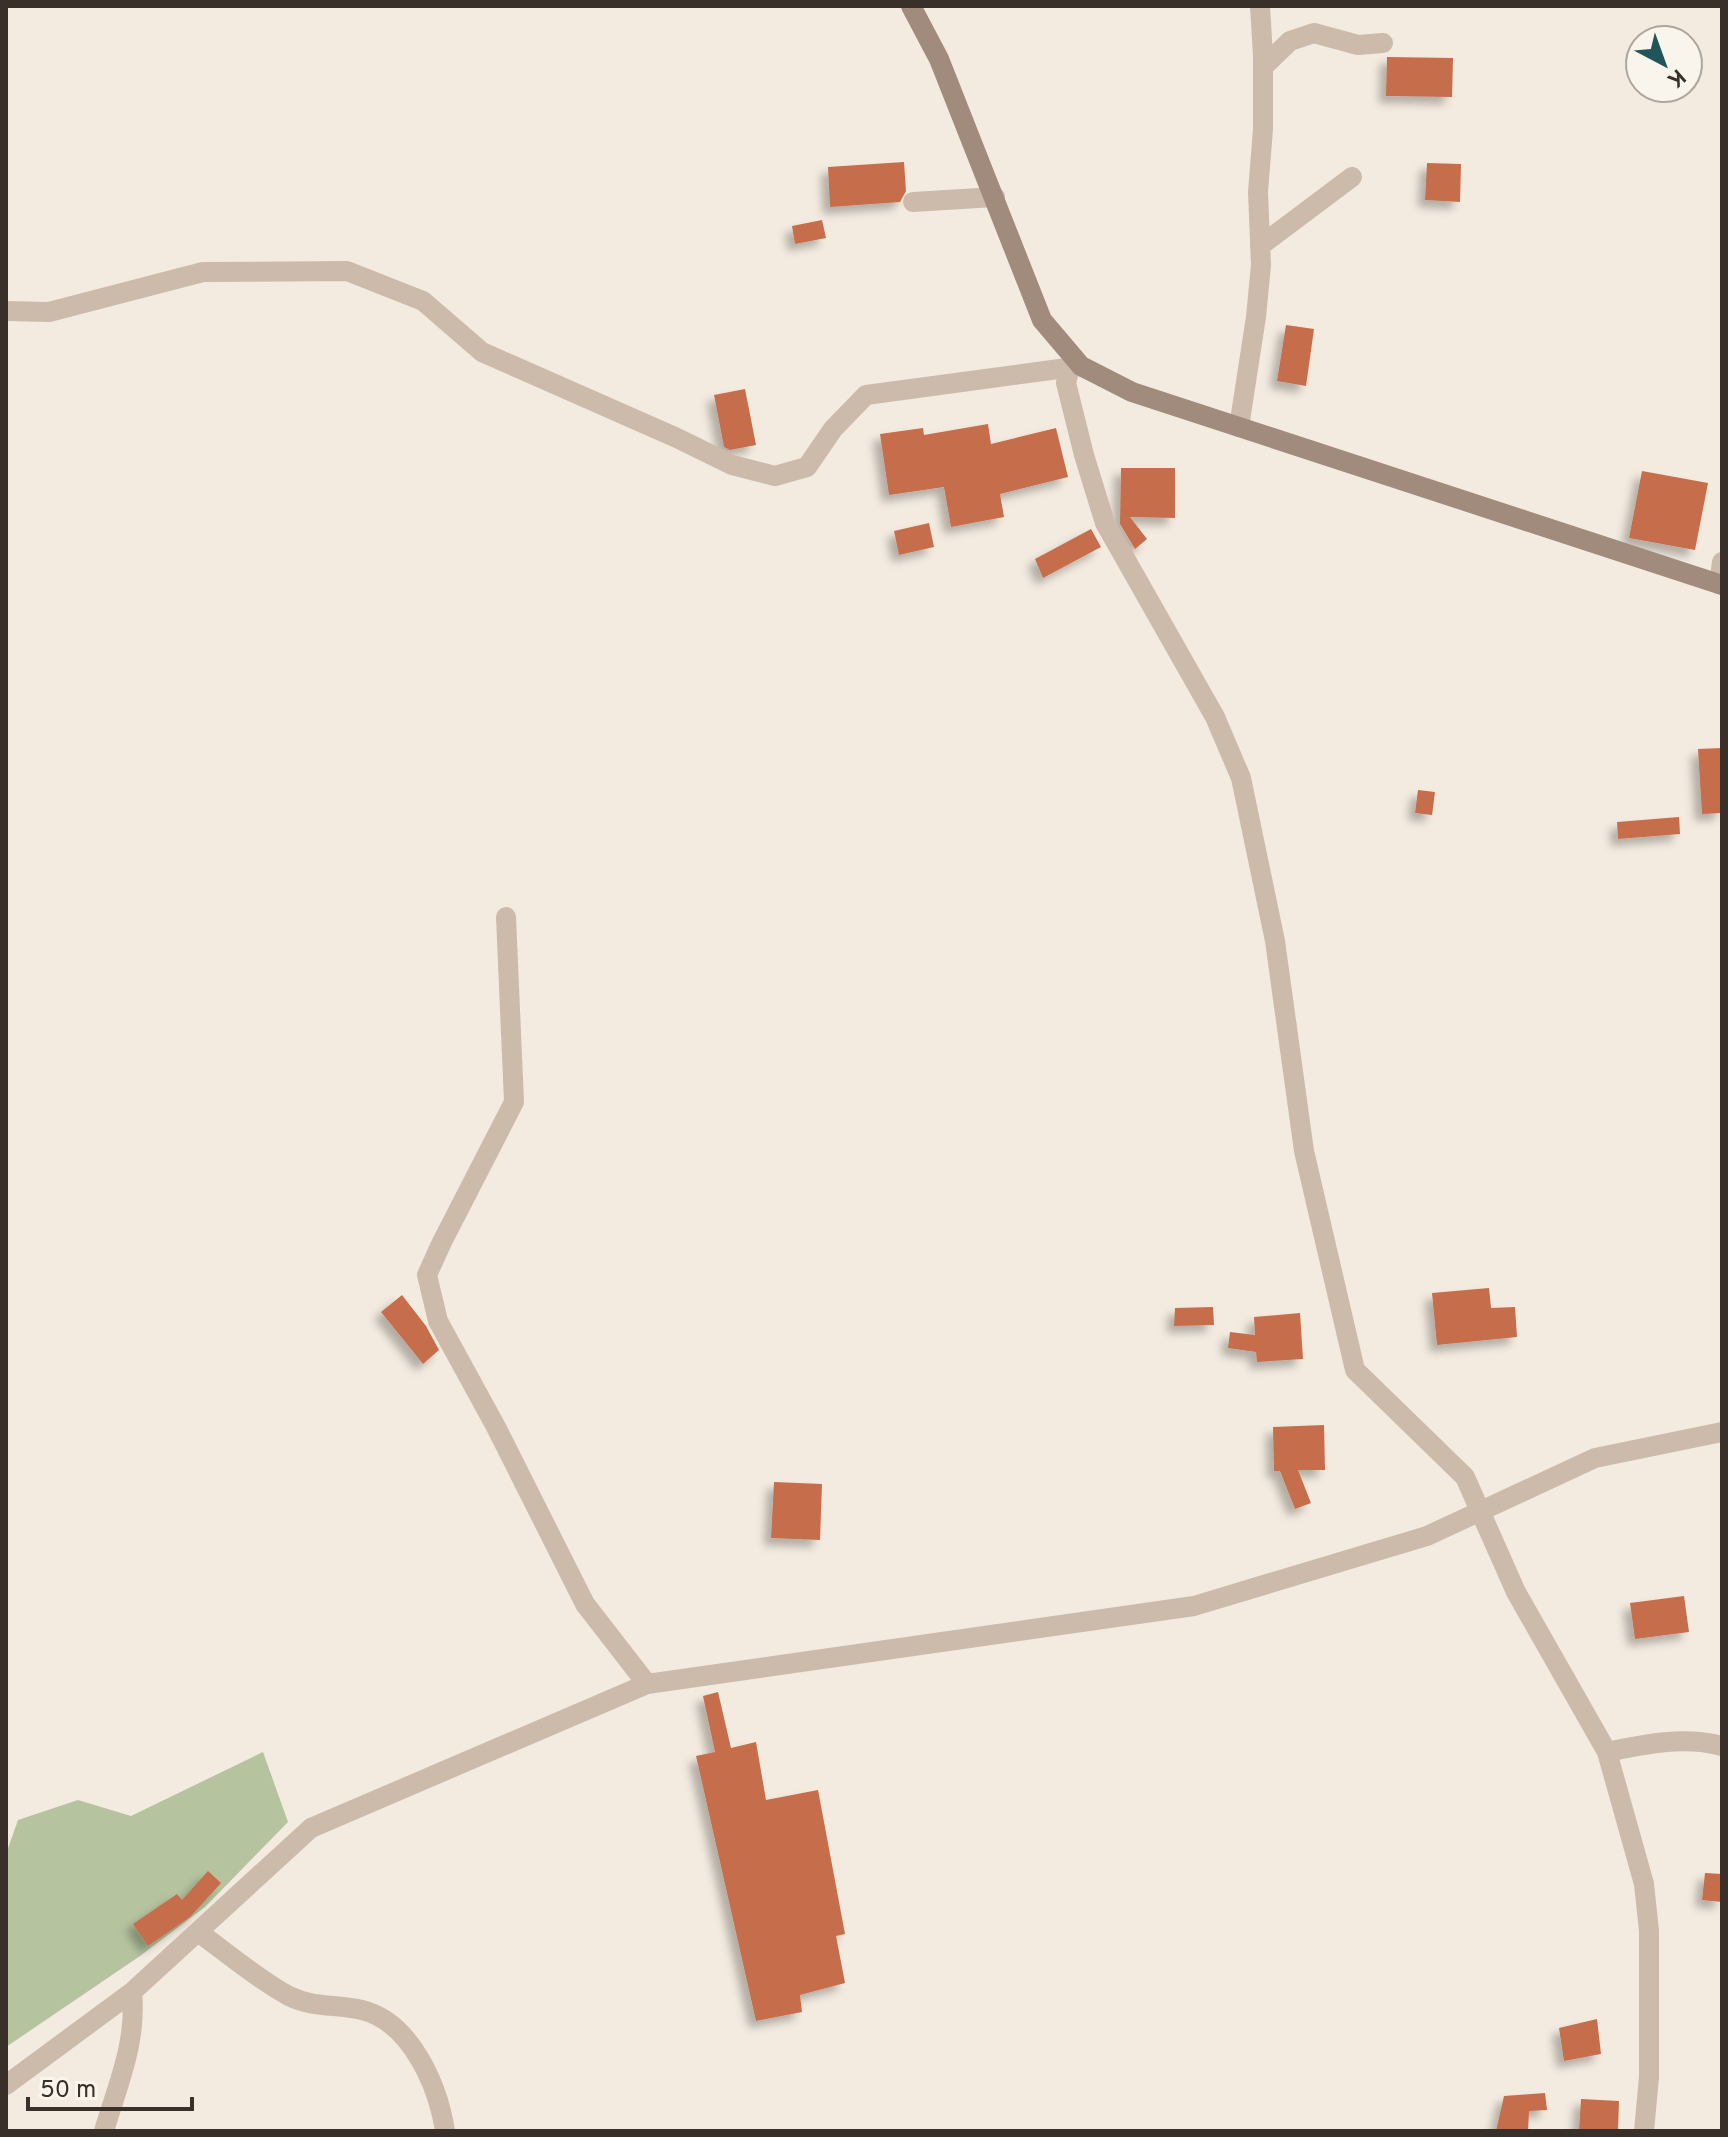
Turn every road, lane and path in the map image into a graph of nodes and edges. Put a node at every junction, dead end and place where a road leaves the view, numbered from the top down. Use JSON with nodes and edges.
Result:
{"nodes":[{"id":1,"x":911,"y":6,"type":"edge"},
{"id":2,"x":1260,"y":6,"type":"edge"},
{"id":3,"x":1383,"y":43,"type":"dead end"},
{"id":4,"x":1263,"y":67,"type":"junction"},
{"id":5,"x":1352,"y":177,"type":"dead end"},
{"id":6,"x":995,"y":197,"type":"junction"},
{"id":7,"x":913,"y":202,"type":"dead end"},
{"id":8,"x":1260,"y":246,"type":"junction"},
{"id":9,"x":6,"y":311,"type":"edge"},
{"id":10,"x":1075,"y":367,"type":"junction"},
{"id":11,"x":1239,"y":427,"type":"junction"},
{"id":12,"x":1722,"y":562,"type":"edge"},
{"id":13,"x":1720,"y":585,"type":"edge"},
{"id":14,"x":506,"y":917,"type":"dead end"},
{"id":15,"x":1722,"y":1432,"type":"edge"},
{"id":16,"x":1481,"y":1511,"type":"junction"},
{"id":17,"x":647,"y":1684,"type":"junction"},
{"id":18,"x":1722,"y":1746,"type":"edge"},
{"id":19,"x":1607,"y":1752,"type":"junction"},
{"id":20,"x":198,"y":1932,"type":"junction"},
{"id":21,"x":132,"y":1992,"type":"junction"},
{"id":22,"x":6,"y":2085,"type":"edge"},
{"id":23,"x":104,"y":2131,"type":"edge"},
{"id":24,"x":445,"y":2131,"type":"edge"},
{"id":25,"x":1644,"y":2131,"type":"edge"}],
"edges":[{"from":1,"to":6,"type":"street"},
{"from":2,"to":4,"type":"street"},
{"from":3,"to":4,"type":"street"},
{"from":4,"to":8,"type":"street"},
{"from":5,"to":8,"type":"street"},
{"from":6,"to":7,"type":"street"},
{"from":6,"to":10,"type":"street"},
{"from":8,"to":11,"type":"street"},
{"from":9,"to":10,"type":"street"},
{"from":10,"to":11,"type":"street"},
{"from":10,"to":16,"type":"street"},
{"from":11,"to":13,"type":"street"},
{"from":12,"to":13,"type":"street"},
{"from":14,"to":17,"type":"street"},
{"from":15,"to":16,"type":"street"},
{"from":16,"to":17,"type":"street"},
{"from":16,"to":19,"type":"street"},
{"from":17,"to":20,"type":"street"},
{"from":18,"to":19,"type":"street"},
{"from":19,"to":25,"type":"street"},
{"from":20,"to":21,"type":"street"},
{"from":20,"to":24,"type":"street"},
{"from":21,"to":22,"type":"street"},
{"from":21,"to":23,"type":"street"}]}
